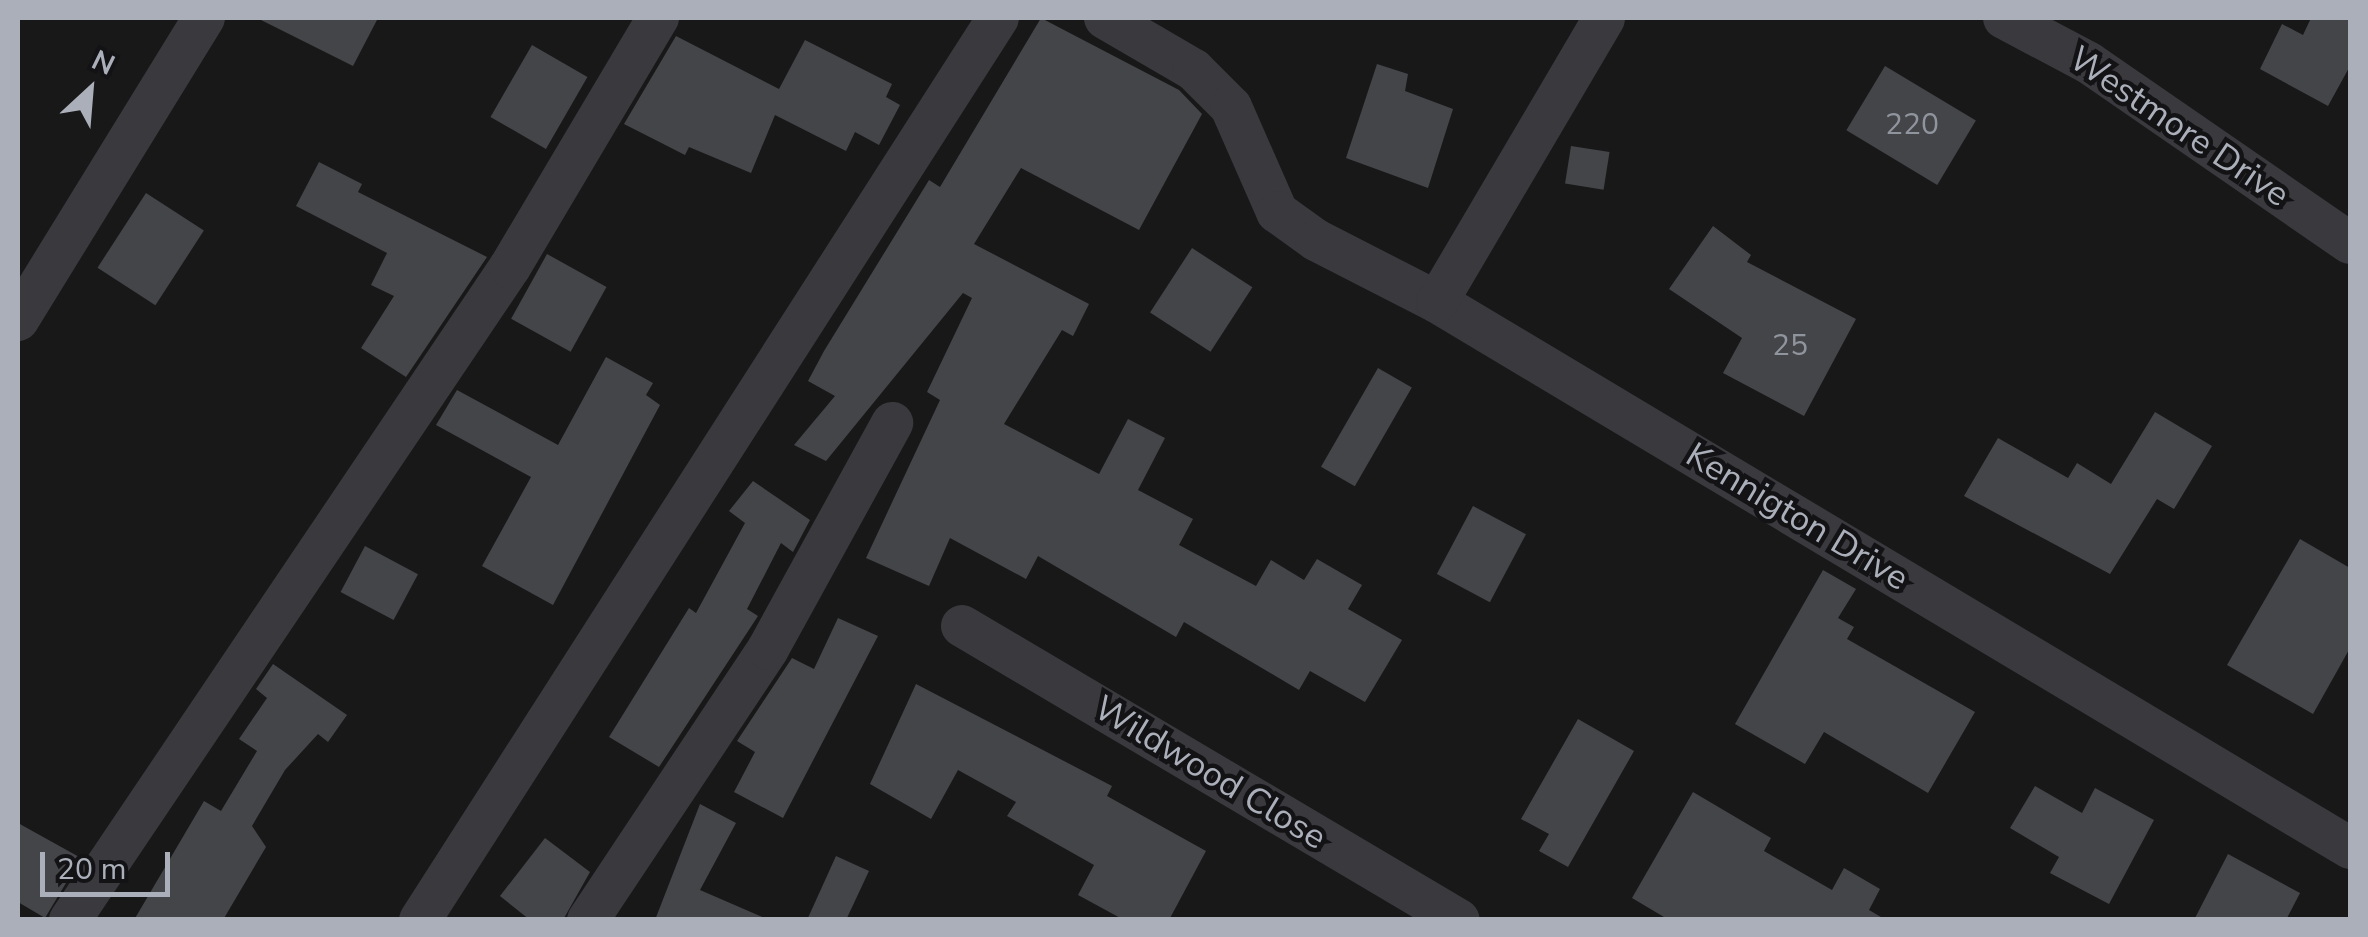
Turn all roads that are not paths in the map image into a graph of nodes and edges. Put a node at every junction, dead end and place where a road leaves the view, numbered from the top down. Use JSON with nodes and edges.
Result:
{"nodes":[{"id":1,"x":204,"y":18,"type":"edge"},
{"id":2,"x":658,"y":18,"type":"edge"},
{"id":3,"x":998,"y":18,"type":"edge"},
{"id":4,"x":1105,"y":18,"type":"edge"},
{"id":5,"x":1604,"y":18,"type":"edge"},
{"id":6,"x":2004,"y":18,"type":"edge"},
{"id":7,"x":2350,"y":243,"type":"edge"},
{"id":8,"x":1437,"y":302,"type":"junction"},
{"id":9,"x":18,"y":320,"type":"edge"},
{"id":10,"x":892,"y":423,"type":"dead end"},
{"id":11,"x":962,"y":626,"type":"dead end"},
{"id":12,"x":2350,"y":848,"type":"edge"},
{"id":13,"x":70,"y":920,"type":"edge"},
{"id":14,"x":420,"y":920,"type":"edge"},
{"id":15,"x":588,"y":920,"type":"edge"},
{"id":16,"x":1459,"y":920,"type":"edge"}],
"edges":[{"from":1,"to":9,"type":"street"},
{"from":2,"to":13,"type":"street"},
{"from":3,"to":14,"type":"street"},
{"from":4,"to":8,"type":"street","name":"Kennigton Drive"},
{"from":5,"to":8,"type":"street"},
{"from":6,"to":7,"type":"street","name":"Westmore Drive"},
{"from":8,"to":12,"type":"street","name":"Kennigton Drive"},
{"from":10,"to":15,"type":"street"},
{"from":11,"to":16,"type":"street","name":"Wildwood Close"}]}
